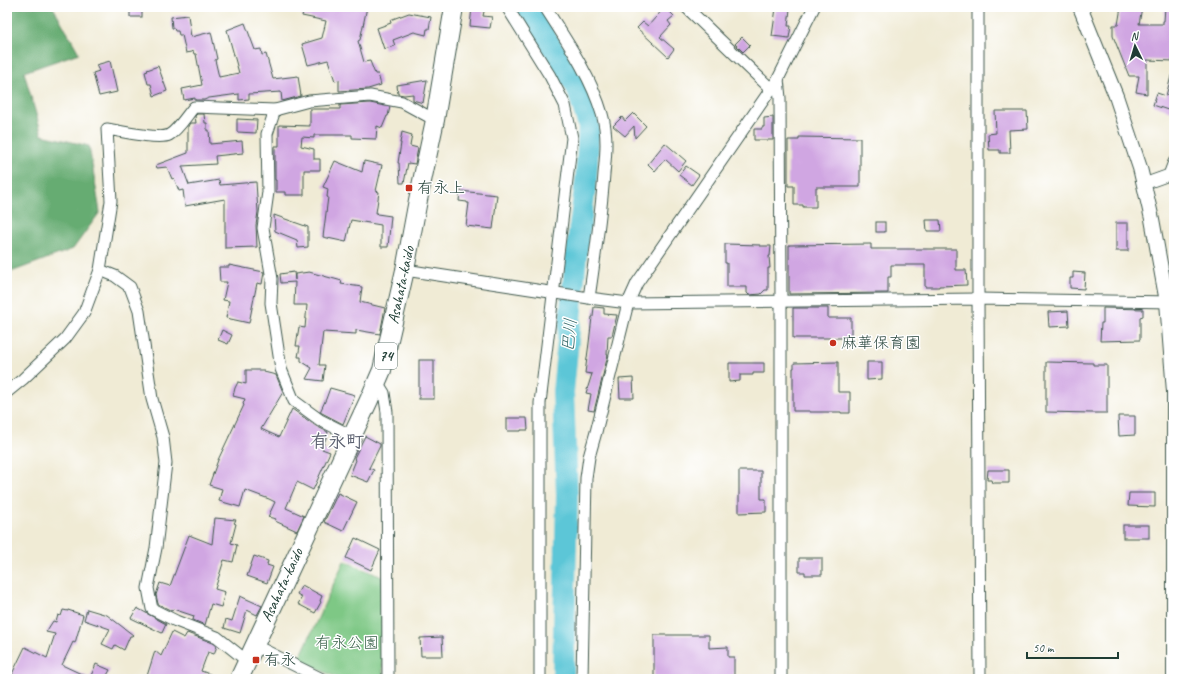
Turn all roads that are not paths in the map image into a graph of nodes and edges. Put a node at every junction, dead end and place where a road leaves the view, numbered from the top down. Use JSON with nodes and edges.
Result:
{"nodes":[{"id":1,"x":454,"y":7,"type":"edge"},
{"id":2,"x":507,"y":7,"type":"edge"},
{"id":3,"x":545,"y":7,"type":"edge"},
{"id":4,"x":686,"y":7,"type":"edge"},
{"id":5,"x":814,"y":7,"type":"edge"},
{"id":6,"x":978,"y":7,"type":"edge"},
{"id":7,"x":1080,"y":7,"type":"edge"},
{"id":8,"x":778,"y":79,"type":"junction"},
{"id":9,"x":771,"y":89,"type":"junction"},
{"id":10,"x":275,"y":110,"type":"junction"},
{"id":11,"x":435,"y":120,"type":"junction"},
{"id":12,"x":1174,"y":162,"type":"edge"},
{"id":13,"x":1144,"y":184,"type":"junction"},
{"id":14,"x":100,"y":270,"type":"junction"},
{"id":15,"x":405,"y":270,"type":"junction"},
{"id":16,"x":553,"y":292,"type":"junction"},
{"id":17,"x":589,"y":298,"type":"junction"},
{"id":18,"x":978,"y":299,"type":"junction"},
{"id":19,"x":781,"y":301,"type":"junction"},
{"id":20,"x":1170,"y":302,"type":"edge"},
{"id":21,"x":628,"y":303,"type":"junction"},
{"id":22,"x":377,"y":382,"type":"junction"},
{"id":23,"x":7,"y":392,"type":"edge"},
{"id":24,"x":352,"y":436,"type":"junction"},
{"id":25,"x":250,"y":653,"type":"junction"},
{"id":26,"x":239,"y":679,"type":"edge"},
{"id":27,"x":322,"y":679,"type":"edge"},
{"id":28,"x":388,"y":679,"type":"edge"},
{"id":29,"x":540,"y":679,"type":"edge"},
{"id":30,"x":582,"y":679,"type":"edge"},
{"id":31,"x":781,"y":679,"type":"edge"},
{"id":32,"x":980,"y":679,"type":"edge"},
{"id":33,"x":1174,"y":679,"type":"edge"}],
"edges":[{"from":1,"to":11,"type":"main road","name":"Asahata-kaido","number":"74"},
{"from":2,"to":16,"type":"street"},
{"from":3,"to":17,"type":"street"},
{"from":4,"to":9,"type":"street"},
{"from":5,"to":8,"type":"street"},
{"from":6,"to":18,"type":"street"},
{"from":7,"to":13,"type":"street"},
{"from":8,"to":9,"type":"street"},
{"from":8,"to":19,"type":"street"},
{"from":9,"to":21,"type":"street"},
{"from":10,"to":11,"type":"street"},
{"from":10,"to":14,"type":"street"},
{"from":10,"to":24,"type":"street"},
{"from":11,"to":15,"type":"main road","name":"Asahata-kaido","number":"74"},
{"from":12,"to":13,"type":"street"},
{"from":13,"to":20,"type":"street"},
{"from":14,"to":23,"type":"street"},
{"from":14,"to":25,"type":"street"},
{"from":15,"to":16,"type":"street"},
{"from":15,"to":22,"type":"main road","name":"Asahata-kaido","number":"74"},
{"from":16,"to":17,"type":"street"},
{"from":16,"to":29,"type":"street"},
{"from":17,"to":21,"type":"street"},
{"from":18,"to":19,"type":"street"},
{"from":18,"to":20,"type":"street"},
{"from":18,"to":32,"type":"street"},
{"from":19,"to":21,"type":"street"},
{"from":19,"to":31,"type":"street"},
{"from":20,"to":33,"type":"street"},
{"from":21,"to":30,"type":"street"},
{"from":22,"to":24,"type":"main road","name":"Asahata-kaido","number":"74"},
{"from":22,"to":28,"type":"street"},
{"from":24,"to":25,"type":"main road","name":"Asahata-kaido","number":"74"},
{"from":25,"to":26,"type":"main road","name":"Asahata-kaido","number":"74"},
{"from":25,"to":27,"type":"street"}]}
